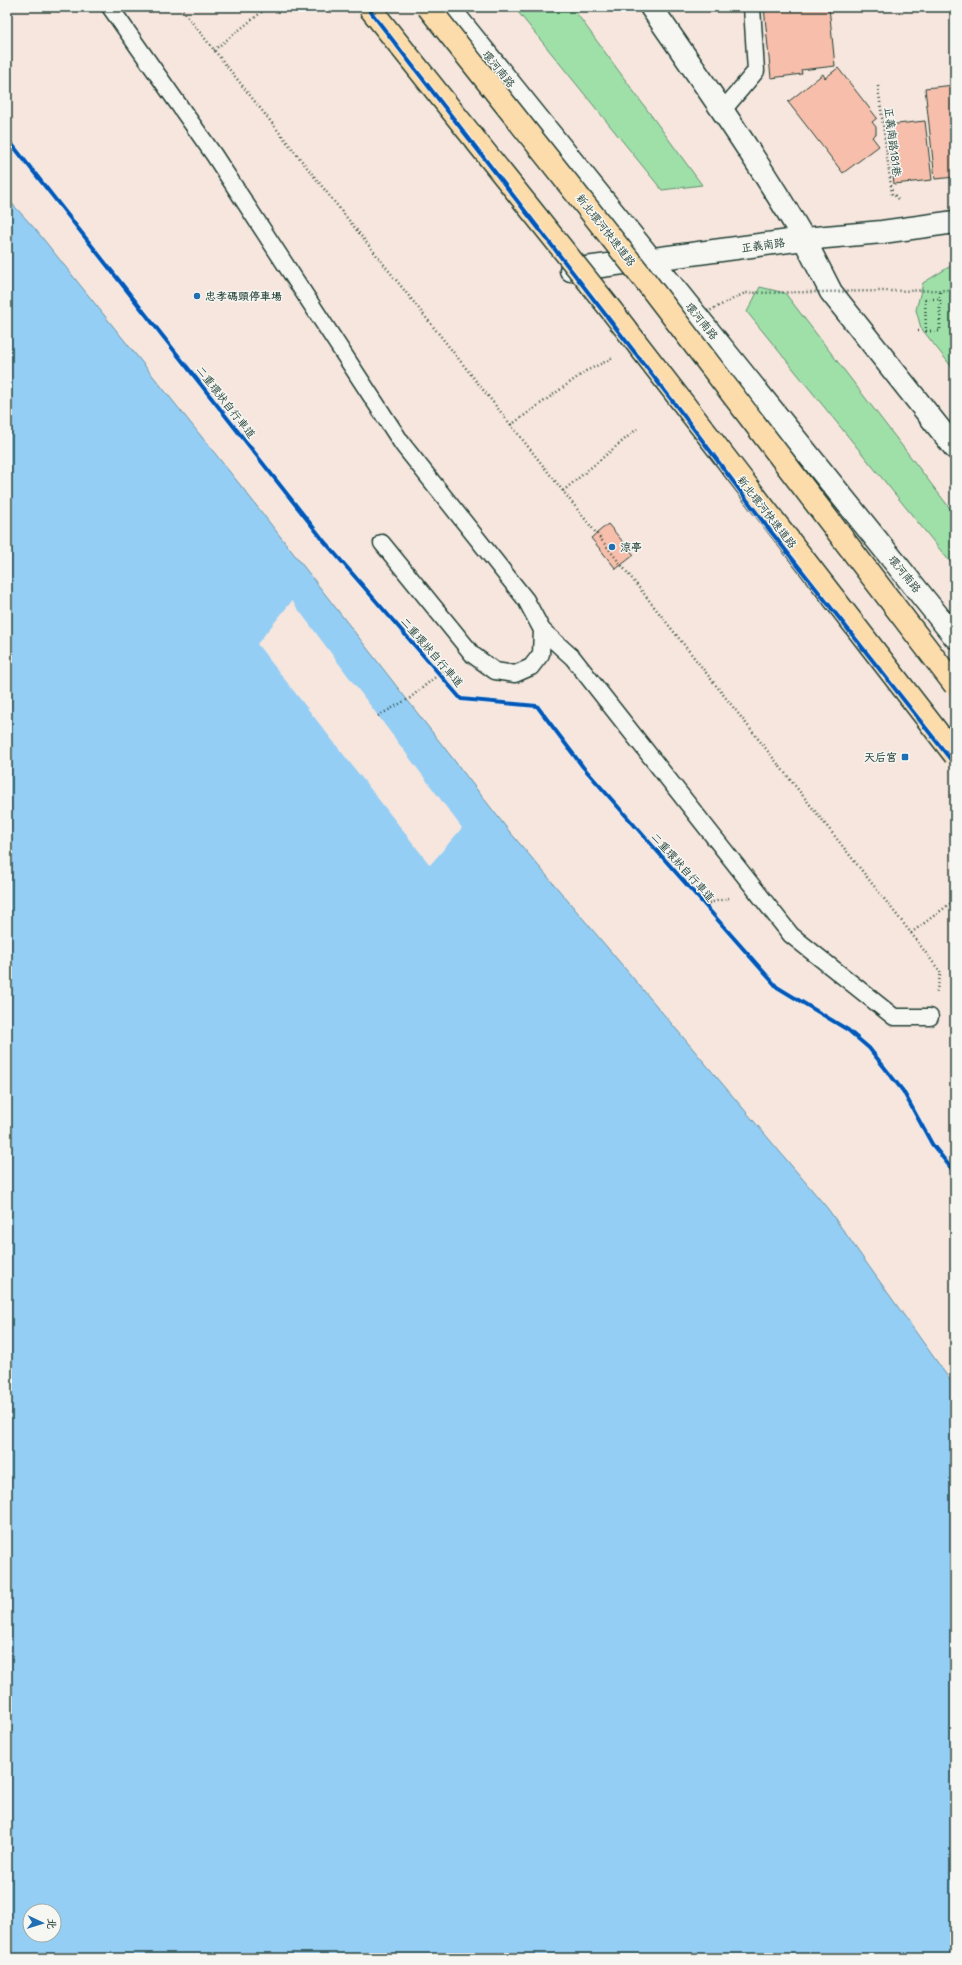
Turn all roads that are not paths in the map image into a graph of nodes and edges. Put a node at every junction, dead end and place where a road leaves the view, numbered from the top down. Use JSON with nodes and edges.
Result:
{"nodes":[{"id":1,"x":110,"y":7,"type":"edge"},
{"id":2,"x":368,"y":7,"type":"edge"},
{"id":3,"x":428,"y":7,"type":"edge"},
{"id":4,"x":448,"y":7,"type":"edge"},
{"id":5,"x":651,"y":7,"type":"edge"},
{"id":6,"x":752,"y":7,"type":"edge"},
{"id":7,"x":722,"y":110,"type":"junction"},
{"id":8,"x":955,"y":222,"type":"edge"},
{"id":9,"x":804,"y":239,"type":"junction"},
{"id":10,"x":653,"y":260,"type":"junction"},
{"id":11,"x":571,"y":270,"type":"junction"},
{"id":12,"x":955,"y":448,"type":"edge"},
{"id":13,"x":382,"y":543,"type":"dead end"},
{"id":14,"x":542,"y":630,"type":"junction"},
{"id":15,"x":955,"y":637,"type":"edge"},
{"id":16,"x":955,"y":685,"type":"edge"},
{"id":17,"x":955,"y":755,"type":"edge"},
{"id":18,"x":955,"y":765,"type":"edge"},
{"id":19,"x":930,"y":1017,"type":"dead end"}],
"edges":[{"from":1,"to":14,"type":"lane"},
{"from":2,"to":11,"type":"street"},
{"from":2,"to":17,"type":"highway","name":"新北環河快速道路","bridge":true},
{"from":3,"to":16,"type":"highway","name":"新北環河快速道路","bridge":true},
{"from":4,"to":10,"type":"street","name":"環河南路"},
{"from":5,"to":7,"type":"street"},
{"from":6,"to":7,"type":"lane"},
{"from":7,"to":9,"type":"street"},
{"from":8,"to":9,"type":"street","name":"正義南路"},
{"from":9,"to":10,"type":"street","name":"正義南路"},
{"from":9,"to":12,"type":"street"},
{"from":10,"to":11,"type":"street","name":"正義南路"},
{"from":10,"to":15,"type":"street","name":"環河南路"},
{"from":11,"to":18,"type":"street"},
{"from":13,"to":14,"type":"lane"},
{"from":14,"to":19,"type":"lane"}]}
